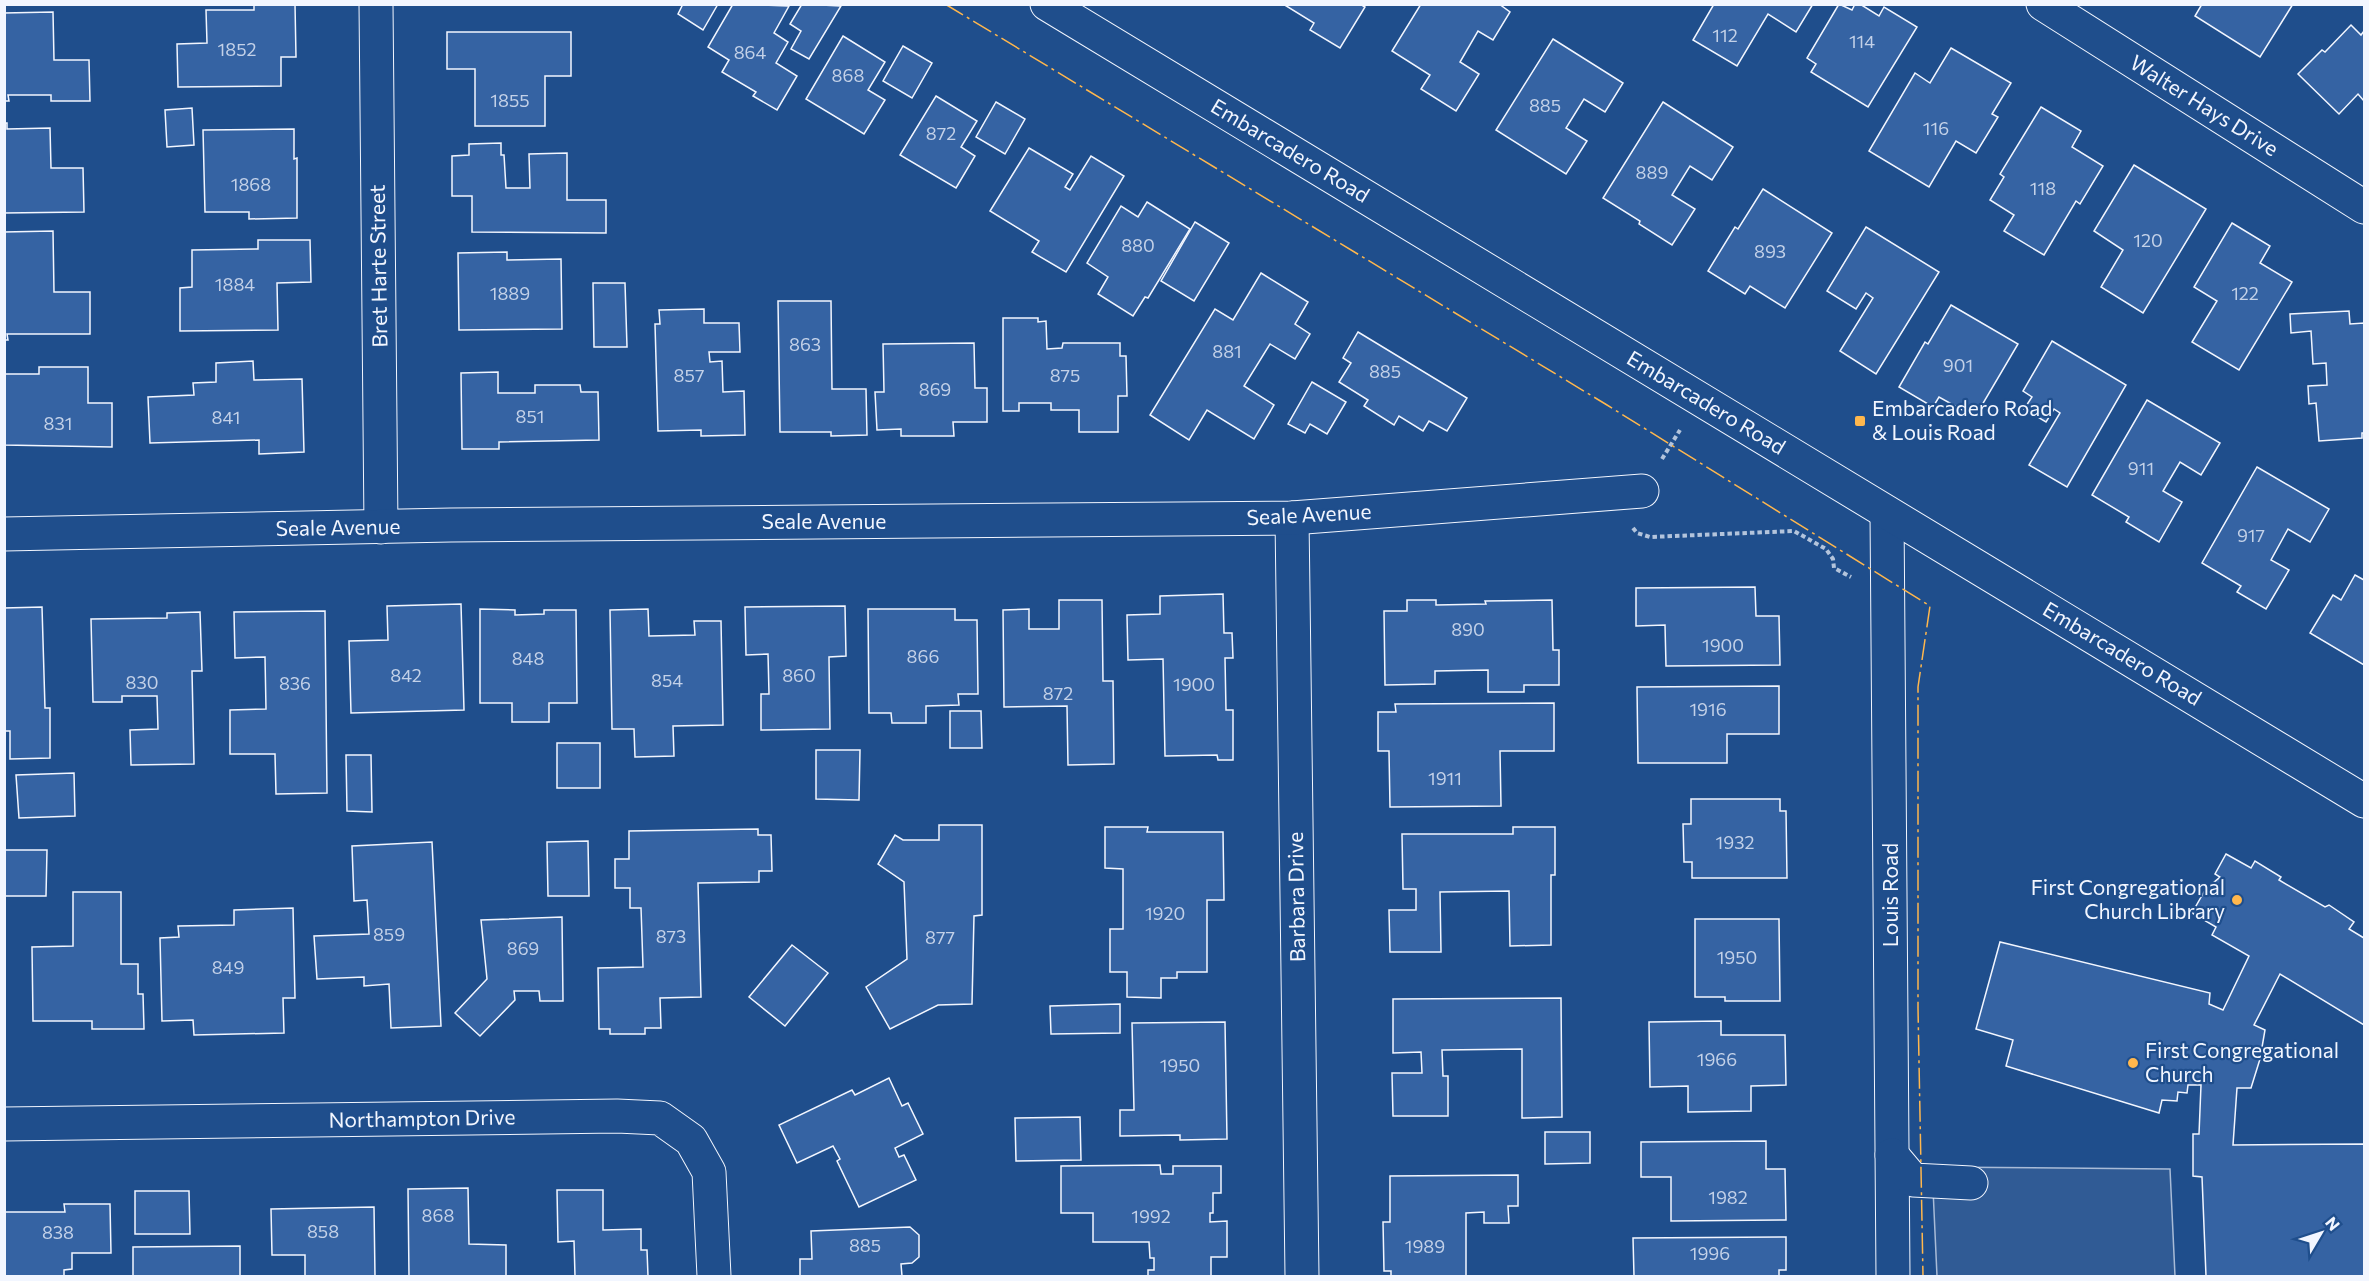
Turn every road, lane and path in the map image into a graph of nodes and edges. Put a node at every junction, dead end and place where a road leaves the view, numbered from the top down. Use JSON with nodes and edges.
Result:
{"nodes":[{"id":1,"x":376,"y":4,"type":"edge"},
{"id":2,"x":1047,"y":4,"type":"edge"},
{"id":3,"x":2043,"y":4,"type":"edge"},
{"id":4,"x":2364,"y":207,"type":"edge"},
{"id":5,"x":1700,"y":399,"type":"junction"},
{"id":6,"x":1642,"y":491,"type":"junction"},
{"id":7,"x":1887,"y":513,"type":"junction"},
{"id":8,"x":1292,"y":518,"type":"junction"},
{"id":9,"x":381,"y":527,"type":"junction"},
{"id":10,"x":4,"y":534,"type":"edge"},
{"id":11,"x":1834,"y":568,"type":"dead end"},
{"id":12,"x":2364,"y":801,"type":"edge"},
{"id":13,"x":4,"y":1124,"type":"edge"},
{"id":14,"x":1892,"y":1155,"type":"junction"},
{"id":15,"x":1971,"y":1183,"type":"dead end"},
{"id":16,"x":714,"y":1276,"type":"edge"},
{"id":17,"x":1302,"y":1276,"type":"edge"},
{"id":18,"x":1893,"y":1276,"type":"edge"}],
"edges":[{"from":1,"to":9,"type":"street","name":"Bret Harte Street"},
{"from":2,"to":5,"type":"street","name":"Embarcadero Road"},
{"from":3,"to":4,"type":"street","name":"Walter Hays Drive"},
{"from":5,"to":6,"type":"path"},
{"from":5,"to":7,"type":"street","name":"Embarcadero Road"},
{"from":6,"to":8,"type":"street","name":"Seale Avenue"},
{"from":6,"to":11,"type":"path"},
{"from":7,"to":12,"type":"street","name":"Embarcadero Road"},
{"from":7,"to":14,"type":"street","name":"Louis Road"},
{"from":8,"to":9,"type":"street","name":"Seale Avenue"},
{"from":8,"to":17,"type":"street","name":"Barbara Drive"},
{"from":9,"to":10,"type":"street","name":"Seale Avenue"},
{"from":13,"to":16,"type":"street","name":"Northampton Drive"},
{"from":14,"to":15,"type":"street"},
{"from":14,"to":18,"type":"street","name":"Louis Road"}]}
